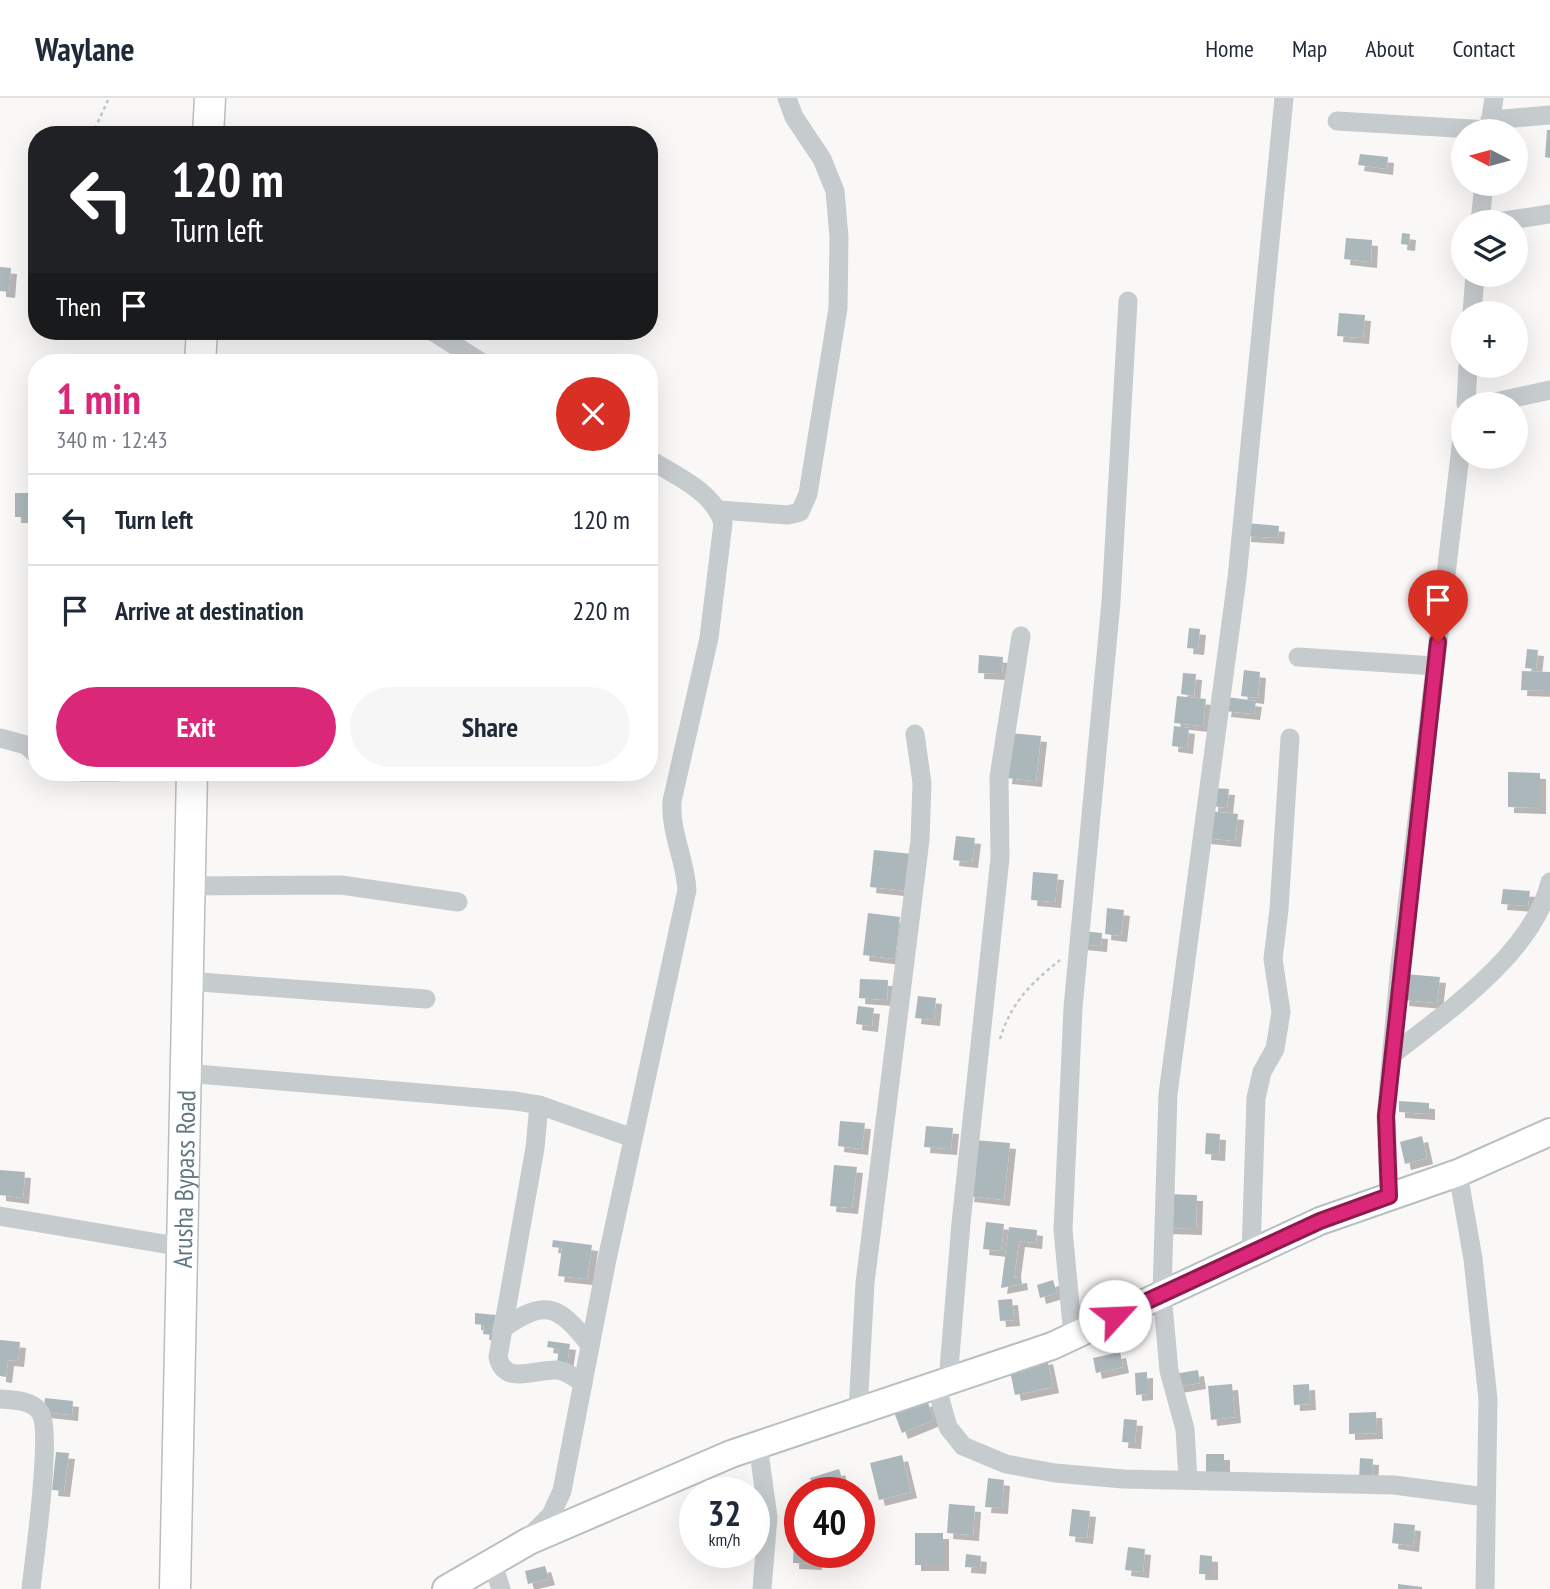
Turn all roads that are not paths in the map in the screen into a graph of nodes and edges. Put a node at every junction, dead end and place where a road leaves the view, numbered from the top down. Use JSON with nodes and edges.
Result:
{"nodes":[{"id":1,"x":209,"y":98,"type":"edge"},
{"id":2,"x":787,"y":98,"type":"edge"},
{"id":3,"x":1284,"y":98,"type":"edge"},
{"id":4,"x":1494,"y":98,"type":"edge"},
{"id":5,"x":1550,"y":115,"type":"edge"},
{"id":6,"x":1491,"y":119,"type":"edge"},
{"id":7,"x":1528,"y":119,"type":"edge"},
{"id":8,"x":1337,"y":121,"type":"dead end"},
{"id":9,"x":1451,"y":125,"type":"edge"},
{"id":10,"x":208,"y":126,"type":"edge"},
{"id":11,"x":1550,"y":214,"type":"edge"},
{"id":12,"x":1528,"y":217,"type":"edge"},
{"id":13,"x":1128,"y":301,"type":"dead end"},
{"id":14,"x":446,"y":340,"type":"edge"},
{"id":15,"x":468,"y":354,"type":"edge"},
{"id":16,"x":1550,"y":390,"type":"edge"},
{"id":17,"x":1528,"y":395,"type":"edge"},
{"id":18,"x":658,"y":465,"type":"edge"},
{"id":19,"x":1458,"y":469,"type":"edge"},
{"id":20,"x":719,"y":510,"type":"junction"},
{"id":21,"x":1021,"y":636,"type":"dead end"},
{"id":22,"x":1298,"y":657,"type":"dead end"},
{"id":23,"x":1435,"y":666,"type":"junction"},
{"id":24,"x":915,"y":734,"type":"dead end"},
{"id":25,"x":0,"y":738,"type":"edge"},
{"id":26,"x":1290,"y":738,"type":"dead end"},
{"id":27,"x":28,"y":747,"type":"edge"},
{"id":28,"x":192,"y":781,"type":"edge"},
{"id":29,"x":1550,"y":882,"type":"edge"},
{"id":30,"x":189,"y":886,"type":"junction"},
{"id":31,"x":458,"y":902,"type":"dead end"},
{"id":32,"x":187,"y":981,"type":"junction"},
{"id":33,"x":426,"y":999,"type":"dead end"},
{"id":34,"x":1393,"y":1054,"type":"junction"},
{"id":35,"x":185,"y":1073,"type":"junction"},
{"id":36,"x":539,"y":1105,"type":"junction"},
{"id":37,"x":1550,"y":1132,"type":"edge"},
{"id":38,"x":633,"y":1138,"type":"junction"},
{"id":39,"x":1458,"y":1173,"type":"junction"},
{"id":40,"x":1389,"y":1196,"type":"junction"},
{"id":41,"x":0,"y":1216,"type":"edge"},
{"id":42,"x":182,"y":1247,"type":"junction"},
{"id":43,"x":1251,"y":1254,"type":"junction"},
{"id":44,"x":1163,"y":1293,"type":"junction"},
{"id":45,"x":502,"y":1329,"type":"junction"},
{"id":46,"x":1073,"y":1336,"type":"junction"},
{"id":47,"x":590,"y":1345,"type":"junction"},
{"id":48,"x":942,"y":1383,"type":"junction"},
{"id":49,"x":583,"y":1384,"type":"junction"},
{"id":50,"x":0,"y":1399,"type":"edge"},
{"id":51,"x":858,"y":1410,"type":"junction"},
{"id":52,"x":758,"y":1444,"type":"junction"},
{"id":53,"x":1188,"y":1480,"type":"junction"},
{"id":54,"x":1486,"y":1497,"type":"junction"},
{"id":55,"x":520,"y":1546,"type":"junction"},
{"id":56,"x":492,"y":1562,"type":"junction"},
{"id":57,"x":31,"y":1589,"type":"edge"},
{"id":58,"x":175,"y":1589,"type":"edge"},
{"id":59,"x":446,"y":1589,"type":"edge"},
{"id":60,"x":501,"y":1589,"type":"edge"},
{"id":61,"x":762,"y":1589,"type":"edge"},
{"id":62,"x":1485,"y":1589,"type":"edge"}],
"edges":[{"from":1,"to":10,"type":"main road"},
{"from":2,"to":20,"type":"street"},
{"from":3,"to":44,"type":"street"},
{"from":4,"to":6,"type":"street"},
{"from":5,"to":7,"type":"street"},
{"from":8,"to":9,"type":"street"},
{"from":11,"to":12,"type":"street"},
{"from":13,"to":46,"type":"street"},
{"from":14,"to":15,"type":"street"},
{"from":16,"to":17,"type":"street"},
{"from":18,"to":20,"type":"street"},
{"from":19,"to":23,"type":"street"},
{"from":20,"to":38,"type":"street"},
{"from":21,"to":48,"type":"street"},
{"from":22,"to":23,"type":"street"},
{"from":23,"to":34,"type":"street"},
{"from":24,"to":51,"type":"street"},
{"from":25,"to":27,"type":"street"},
{"from":26,"to":43,"type":"street"},
{"from":28,"to":30,"type":"main road","name":"Arusha Bypass Road"},
{"from":29,"to":34,"type":"street"},
{"from":30,"to":31,"type":"street"},
{"from":30,"to":32,"type":"main road","name":"Arusha Bypass Road"},
{"from":32,"to":33,"type":"street"},
{"from":32,"to":35,"type":"main road","name":"Arusha Bypass Road"},
{"from":34,"to":40,"type":"street"},
{"from":35,"to":36,"type":"street"},
{"from":35,"to":42,"type":"main road","name":"Arusha Bypass Road"},
{"from":36,"to":38,"type":"street"},
{"from":36,"to":45,"type":"street"},
{"from":37,"to":39,"type":"street"},
{"from":38,"to":47,"type":"street"},
{"from":39,"to":40,"type":"street"},
{"from":39,"to":54,"type":"street"},
{"from":40,"to":43,"type":"street"},
{"from":41,"to":42,"type":"street"},
{"from":42,"to":58,"type":"main road","name":"Arusha Bypass Road"},
{"from":43,"to":44,"type":"street"},
{"from":44,"to":46,"type":"street"},
{"from":44,"to":53,"type":"street"},
{"from":45,"to":47,"type":"street"},
{"from":45,"to":49,"type":"street"},
{"from":46,"to":48,"type":"street"},
{"from":47,"to":49,"type":"street"},
{"from":48,"to":51,"type":"street"},
{"from":48,"to":53,"type":"street"},
{"from":49,"to":55,"type":"street"},
{"from":50,"to":57,"type":"street"},
{"from":51,"to":52,"type":"street"},
{"from":52,"to":55,"type":"street"},
{"from":52,"to":61,"type":"street"},
{"from":53,"to":54,"type":"street"},
{"from":54,"to":62,"type":"street"},
{"from":55,"to":56,"type":"street"},
{"from":56,"to":59,"type":"street"},
{"from":56,"to":60,"type":"street"}]}
